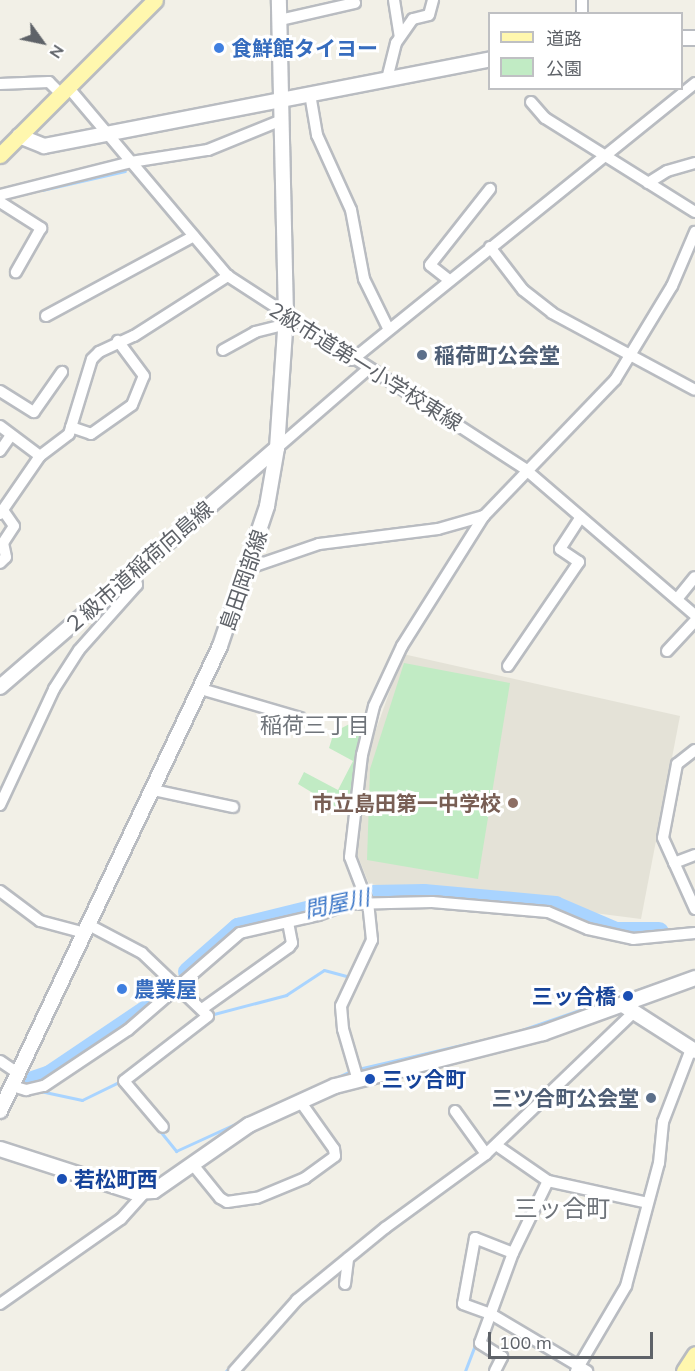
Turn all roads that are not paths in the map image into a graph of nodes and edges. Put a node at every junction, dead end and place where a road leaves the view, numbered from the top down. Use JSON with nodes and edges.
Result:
{"nodes":[{"id":1,"x":155,"y":0,"type":"edge"},
{"id":2,"x":279,"y":0,"type":"edge"},
{"id":3,"x":394,"y":0,"type":"edge"},
{"id":4,"x":433,"y":0,"type":"edge"},
{"id":5,"x":355,"y":3,"type":"dead end"},
{"id":6,"x":280,"y":20,"type":"junction"},
{"id":7,"x":400,"y":37,"type":"junction"},
{"id":8,"x":488,"y":59,"type":"edge"},
{"id":9,"x":387,"y":78,"type":"junction"},
{"id":10,"x":695,"y":83,"type":"edge"},
{"id":11,"x":0,"y":84,"type":"edge"},
{"id":12,"x":65,"y":91,"type":"junction"},
{"id":13,"x":310,"y":94,"type":"junction"},
{"id":14,"x":282,"y":100,"type":"junction"},
{"id":15,"x":531,"y":102,"type":"dead end"},
{"id":16,"x":282,"y":120,"type":"junction"},
{"id":17,"x":108,"y":135,"type":"junction"},
{"id":18,"x":20,"y":136,"type":"junction"},
{"id":19,"x":0,"y":155,"type":"edge"},
{"id":20,"x":605,"y":156,"type":"junction"},
{"id":21,"x":131,"y":162,"type":"junction"},
{"id":22,"x":695,"y":163,"type":"edge"},
{"id":23,"x":648,"y":183,"type":"junction"},
{"id":24,"x":490,"y":189,"type":"dead end"},
{"id":25,"x":0,"y":195,"type":"edge"},
{"id":26,"x":0,"y":202,"type":"edge"},
{"id":27,"x":695,"y":212,"type":"edge"},
{"id":28,"x":695,"y":232,"type":"edge"},
{"id":29,"x":194,"y":236,"type":"junction"},
{"id":30,"x":490,"y":247,"type":"junction"},
{"id":31,"x":16,"y":272,"type":"dead end"},
{"id":32,"x":228,"y":276,"type":"junction"},
{"id":33,"x":449,"y":280,"type":"junction"},
{"id":34,"x":46,"y":316,"type":"dead end"},
{"id":35,"x":286,"y":320,"type":"junction"},
{"id":36,"x":388,"y":328,"type":"junction"},
{"id":37,"x":118,"y":341,"type":"junction"},
{"id":38,"x":223,"y":350,"type":"dead end"},
{"id":39,"x":629,"y":357,"type":"junction"},
{"id":40,"x":352,"y":360,"type":"junction"},
{"id":41,"x":367,"y":370,"type":"junction"},
{"id":42,"x":62,"y":372,"type":"dead end"},
{"id":43,"x":695,"y":390,"type":"edge"},
{"id":44,"x":0,"y":391,"type":"edge"},
{"id":45,"x":0,"y":426,"type":"edge"},
{"id":46,"x":71,"y":428,"type":"junction"},
{"id":47,"x":11,"y":435,"type":"junction"},
{"id":48,"x":277,"y":448,"type":"junction"},
{"id":49,"x":0,"y":451,"type":"edge"},
{"id":50,"x":40,"y":456,"type":"junction"},
{"id":51,"x":525,"y":469,"type":"junction"},
{"id":52,"x":2,"y":512,"type":"edge"},
{"id":53,"x":484,"y":516,"type":"junction"},
{"id":54,"x":582,"y":518,"type":"junction"},
{"id":55,"x":0,"y":562,"type":"edge"},
{"id":56,"x":249,"y":568,"type":"junction"},
{"id":57,"x":134,"y":570,"type":"junction"},
{"id":58,"x":695,"y":577,"type":"edge"},
{"id":59,"x":677,"y":599,"type":"junction"},
{"id":60,"x":695,"y":615,"type":"edge"},
{"id":61,"x":695,"y":621,"type":"edge"},
{"id":62,"x":667,"y":651,"type":"dead end"},
{"id":63,"x":508,"y":666,"type":"dead end"},
{"id":64,"x":0,"y":687,"type":"edge"},
{"id":65,"x":201,"y":689,"type":"junction"},
{"id":66,"x":300,"y":718,"type":"dead end"},
{"id":67,"x":695,"y":750,"type":"edge"},
{"id":68,"x":153,"y":790,"type":"junction"},
{"id":69,"x":0,"y":805,"type":"edge"},
{"id":70,"x":233,"y":807,"type":"dead end"},
{"id":71,"x":695,"y":855,"type":"edge"},
{"id":72,"x":674,"y":863,"type":"junction"},
{"id":73,"x":0,"y":891,"type":"edge"},
{"id":74,"x":368,"y":904,"type":"junction"},
{"id":75,"x":695,"y":909,"type":"edge"},
{"id":76,"x":288,"y":922,"type":"junction"},
{"id":77,"x":87,"y":929,"type":"junction"},
{"id":78,"x":695,"y":933,"type":"edge"},
{"id":79,"x":692,"y":984,"type":"edge"},
{"id":80,"x":180,"y":987,"type":"junction"},
{"id":81,"x":629,"y":1009,"type":"junction"},
{"id":82,"x":202,"y":1010,"type":"junction"},
{"id":83,"x":693,"y":1050,"type":"edge"},
{"id":84,"x":0,"y":1061,"type":"edge"},
{"id":85,"x":357,"y":1077,"type":"junction"},
{"id":86,"x":15,"y":1080,"type":"junction"},
{"id":87,"x":300,"y":1101,"type":"junction"},
{"id":88,"x":0,"y":1111,"type":"edge"},
{"id":89,"x":455,"y":1112,"type":"dead end"},
{"id":90,"x":163,"y":1127,"type":"dead end"},
{"id":91,"x":496,"y":1145,"type":"junction"},
{"id":92,"x":0,"y":1149,"type":"edge"},
{"id":93,"x":486,"y":1154,"type":"junction"},
{"id":94,"x":194,"y":1166,"type":"junction"},
{"id":95,"x":548,"y":1181,"type":"junction"},
{"id":96,"x":145,"y":1192,"type":"junction"},
{"id":97,"x":648,"y":1203,"type":"junction"},
{"id":98,"x":513,"y":1252,"type":"junction"},
{"id":99,"x":348,"y":1258,"type":"junction"},
{"id":100,"x":345,"y":1284,"type":"dead end"},
{"id":101,"x":0,"y":1304,"type":"edge"},
{"id":102,"x":491,"y":1314,"type":"junction"},
{"id":103,"x":695,"y":1354,"type":"edge"},
{"id":104,"x":580,"y":1369,"type":"edge"},
{"id":105,"x":234,"y":1371,"type":"edge"},
{"id":106,"x":495,"y":1371,"type":"edge"},
{"id":107,"x":684,"y":1371,"type":"edge"}],
"edges":[{"from":1,"to":12,"type":"main road"},
{"from":2,"to":6,"type":"street","name":"島田岡部線"},
{"from":3,"to":7,"type":"street"},
{"from":4,"to":7,"type":"street"},
{"from":5,"to":6,"type":"street"},
{"from":6,"to":14,"type":"street","name":"島田岡部線"},
{"from":7,"to":9,"type":"street"},
{"from":8,"to":9,"type":"street"},
{"from":9,"to":13,"type":"street"},
{"from":10,"to":20,"type":"street"},
{"from":11,"to":12,"type":"street"},
{"from":12,"to":17,"type":"street","name":"2級市道第一小学校東線"},
{"from":12,"to":18,"type":"main road"},
{"from":13,"to":14,"type":"street"},
{"from":13,"to":36,"type":"street"},
{"from":14,"to":16,"type":"street","name":"島田岡部線"},
{"from":14,"to":17,"type":"street"},
{"from":15,"to":20,"type":"street"},
{"from":16,"to":21,"type":"street"},
{"from":16,"to":35,"type":"street","name":"島田岡部線"},
{"from":17,"to":18,"type":"street"},
{"from":17,"to":21,"type":"street","name":"2級市道第一小学校東線"},
{"from":18,"to":19,"type":"main road"},
{"from":20,"to":23,"type":"street"},
{"from":20,"to":30,"type":"street"},
{"from":21,"to":25,"type":"street"},
{"from":21,"to":29,"type":"street","name":"2級市道第一小学校東線"},
{"from":22,"to":23,"type":"street"},
{"from":23,"to":27,"type":"street"},
{"from":24,"to":33,"type":"street"},
{"from":26,"to":31,"type":"street"},
{"from":28,"to":39,"type":"street"},
{"from":29,"to":32,"type":"street","name":"2級市道第一小学校東線"},
{"from":29,"to":34,"type":"street"},
{"from":30,"to":33,"type":"street"},
{"from":30,"to":39,"type":"street"},
{"from":32,"to":35,"type":"street","name":"2級市道第一小学校東線"},
{"from":32,"to":37,"type":"street"},
{"from":33,"to":36,"type":"street"},
{"from":35,"to":38,"type":"street"},
{"from":35,"to":40,"type":"street","name":"2級市道第一小学校東線"},
{"from":35,"to":48,"type":"street","name":"島田岡部線"},
{"from":36,"to":40,"type":"street"},
{"from":37,"to":46,"type":"street"},
{"from":37,"to":46,"type":"street"},
{"from":39,"to":43,"type":"street"},
{"from":39,"to":51,"type":"street"},
{"from":40,"to":41,"type":"street","name":"2級市道第一小学校東線"},
{"from":41,"to":48,"type":"street"},
{"from":41,"to":51,"type":"street","name":"2級市道第一小学校東線"},
{"from":42,"to":44,"type":"street"},
{"from":45,"to":47,"type":"street"},
{"from":46,"to":50,"type":"street"},
{"from":47,"to":49,"type":"street"},
{"from":47,"to":50,"type":"street"},
{"from":48,"to":56,"type":"street","name":"島田岡部線"},
{"from":48,"to":57,"type":"street","name":"２級市道稲荷向島線"},
{"from":50,"to":52,"type":"street"},
{"from":51,"to":53,"type":"street"},
{"from":51,"to":54,"type":"street","name":"2級市道第一小学校東線"},
{"from":52,"to":55,"type":"street"},
{"from":53,"to":56,"type":"street"},
{"from":53,"to":74,"type":"street"},
{"from":54,"to":59,"type":"street","name":"2級市道第一小学校東線"},
{"from":54,"to":63,"type":"street"},
{"from":56,"to":65,"type":"street","name":"島田岡部線"},
{"from":57,"to":64,"type":"street","name":"２級市道稲荷向島線"},
{"from":57,"to":69,"type":"street"},
{"from":58,"to":59,"type":"street"},
{"from":59,"to":60,"type":"street","name":"2級市道第一小学校東線"},
{"from":61,"to":62,"type":"street"},
{"from":65,"to":66,"type":"street"},
{"from":65,"to":68,"type":"street","name":"島田岡部線"},
{"from":67,"to":72,"type":"street"},
{"from":68,"to":70,"type":"street"},
{"from":68,"to":77,"type":"street","name":"島田岡部線"},
{"from":71,"to":72,"type":"street"},
{"from":72,"to":75,"type":"street"},
{"from":73,"to":77,"type":"street"},
{"from":74,"to":76,"type":"street"},
{"from":74,"to":78,"type":"street"},
{"from":74,"to":85,"type":"street"},
{"from":76,"to":80,"type":"street"},
{"from":76,"to":82,"type":"street"},
{"from":77,"to":80,"type":"street"},
{"from":77,"to":86,"type":"street","name":"島田岡部線"},
{"from":79,"to":81,"type":"street"},
{"from":80,"to":82,"type":"street"},
{"from":80,"to":86,"type":"street"},
{"from":81,"to":83,"type":"street"},
{"from":81,"to":85,"type":"street"},
{"from":81,"to":91,"type":"street"},
{"from":82,"to":90,"type":"street"},
{"from":83,"to":97,"type":"street"},
{"from":84,"to":86,"type":"street"},
{"from":85,"to":87,"type":"street"},
{"from":86,"to":88,"type":"street","name":"島田岡部線"},
{"from":87,"to":94,"type":"street"},
{"from":87,"to":94,"type":"street"},
{"from":89,"to":93,"type":"street"},
{"from":91,"to":93,"type":"street"},
{"from":91,"to":95,"type":"street"},
{"from":92,"to":96,"type":"street"},
{"from":93,"to":99,"type":"street"},
{"from":94,"to":96,"type":"street"},
{"from":95,"to":97,"type":"street"},
{"from":95,"to":98,"type":"street"},
{"from":96,"to":101,"type":"street"},
{"from":97,"to":104,"type":"street"},
{"from":98,"to":102,"type":"street"},
{"from":98,"to":102,"type":"street"},
{"from":99,"to":100,"type":"street"},
{"from":99,"to":105,"type":"street"},
{"from":102,"to":104,"type":"street"},
{"from":102,"to":106,"type":"street"},
{"from":103,"to":107,"type":"main road"}]}
